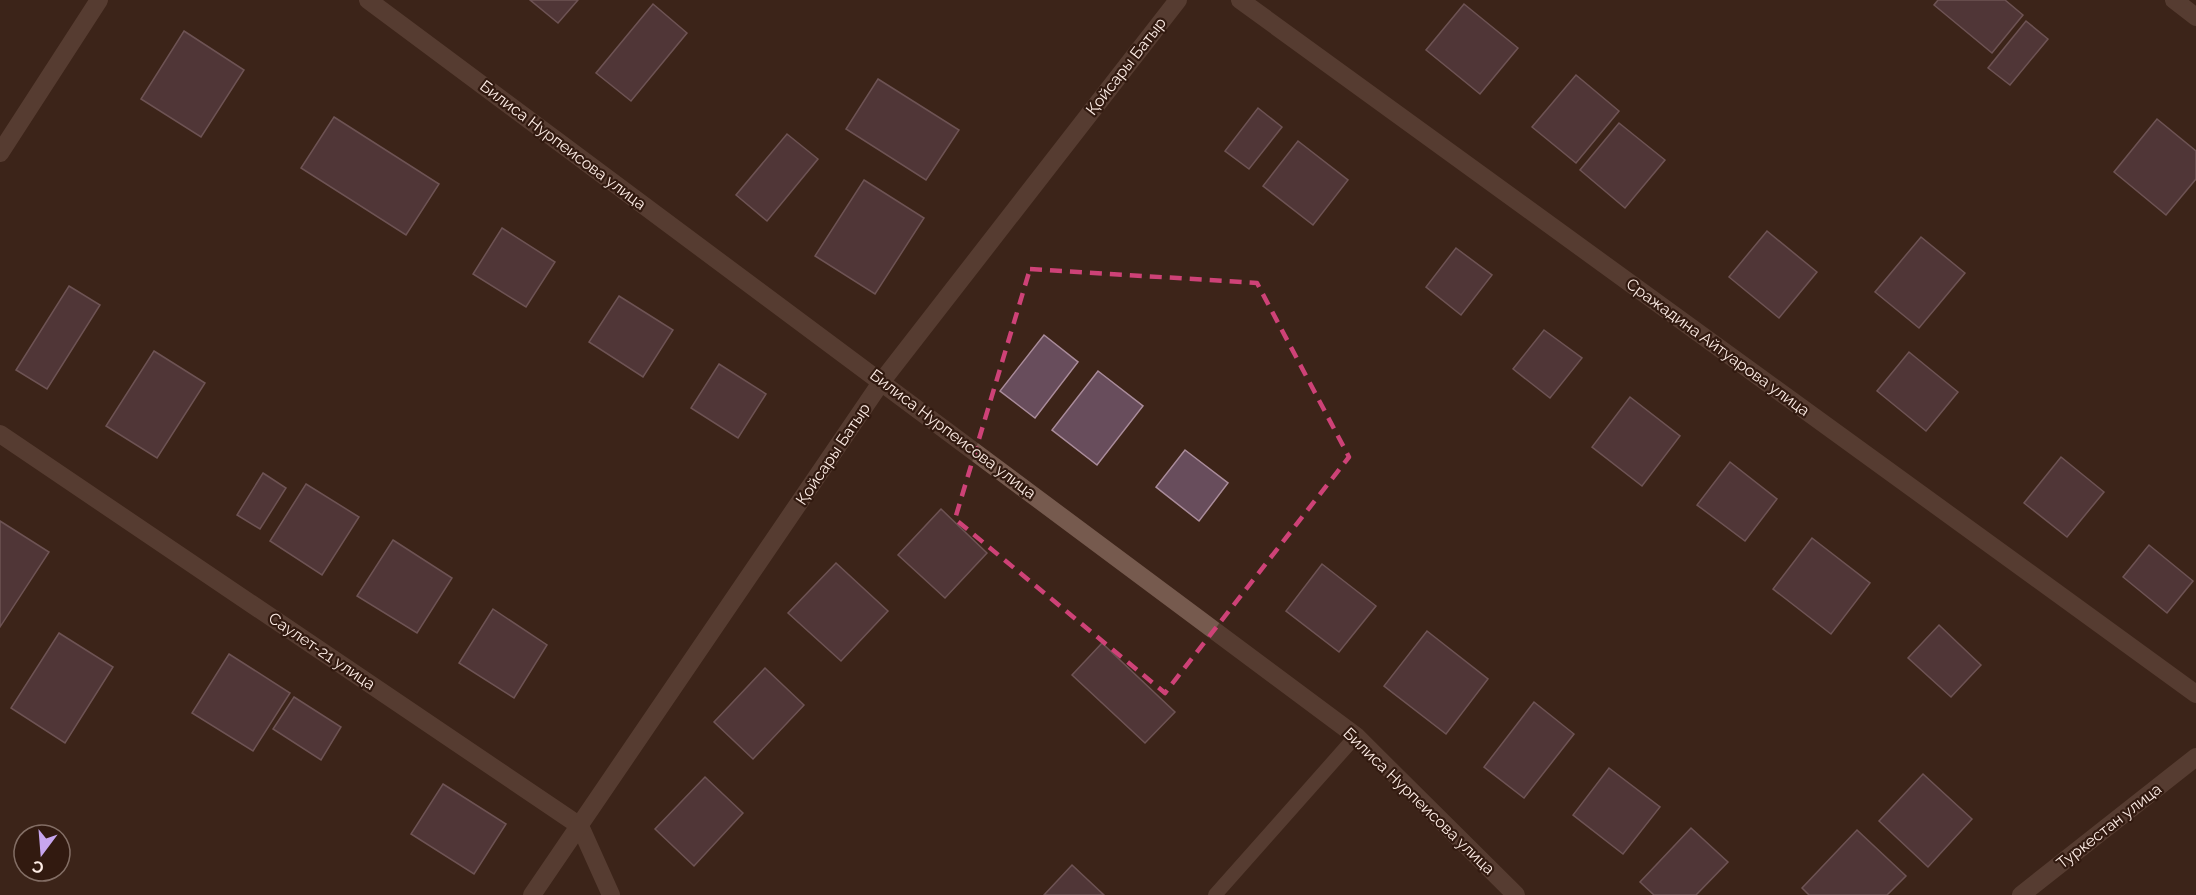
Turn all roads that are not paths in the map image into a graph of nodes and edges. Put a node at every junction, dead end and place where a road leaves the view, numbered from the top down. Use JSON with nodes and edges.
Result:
{"nodes":[{"id":1,"x":99,"y":0,"type":"edge"},
{"id":2,"x":368,"y":0,"type":"edge"},
{"id":3,"x":1178,"y":0,"type":"edge"},
{"id":4,"x":1240,"y":0,"type":"edge"},
{"id":5,"x":2174,"y":0,"type":"edge"},
{"id":6,"x":2196,"y":16,"type":"edge"},
{"id":7,"x":0,"y":153,"type":"edge"},
{"id":8,"x":882,"y":381,"type":"junction"},
{"id":9,"x":0,"y":434,"type":"edge"},
{"id":10,"x":2196,"y":694,"type":"edge"},
{"id":11,"x":1356,"y":736,"type":"junction"},
{"id":12,"x":2196,"y":757,"type":"edge"},
{"id":13,"x":580,"y":826,"type":"junction"},
{"id":14,"x":532,"y":895,"type":"edge"},
{"id":15,"x":611,"y":895,"type":"edge"},
{"id":16,"x":1215,"y":895,"type":"edge"},
{"id":17,"x":1516,"y":895,"type":"edge"},
{"id":18,"x":2021,"y":895,"type":"edge"}],
"edges":[{"from":1,"to":7,"type":"street"},
{"from":2,"to":8,"type":"street","name":"Билиса Нурпеисова улица"},
{"from":3,"to":8,"type":"street","name":"Қойсары Батыр"},
{"from":4,"to":10,"type":"street","name":"Сражадина Айтуарова улица"},
{"from":5,"to":6,"type":"street"},
{"from":8,"to":11,"type":"street","name":"Билиса Нурпеисова улица"},
{"from":8,"to":13,"type":"street","name":"Қойсары Батыр"},
{"from":9,"to":13,"type":"street","name":"Саулет-21 улица"},
{"from":11,"to":16,"type":"lane"},
{"from":11,"to":17,"type":"street","name":"Билиса Нурпеисова улица"},
{"from":12,"to":18,"type":"street","name":"Туркестан улица"},
{"from":13,"to":14,"type":"street","name":"Қойсары Батыр"},
{"from":13,"to":15,"type":"street"}]}
